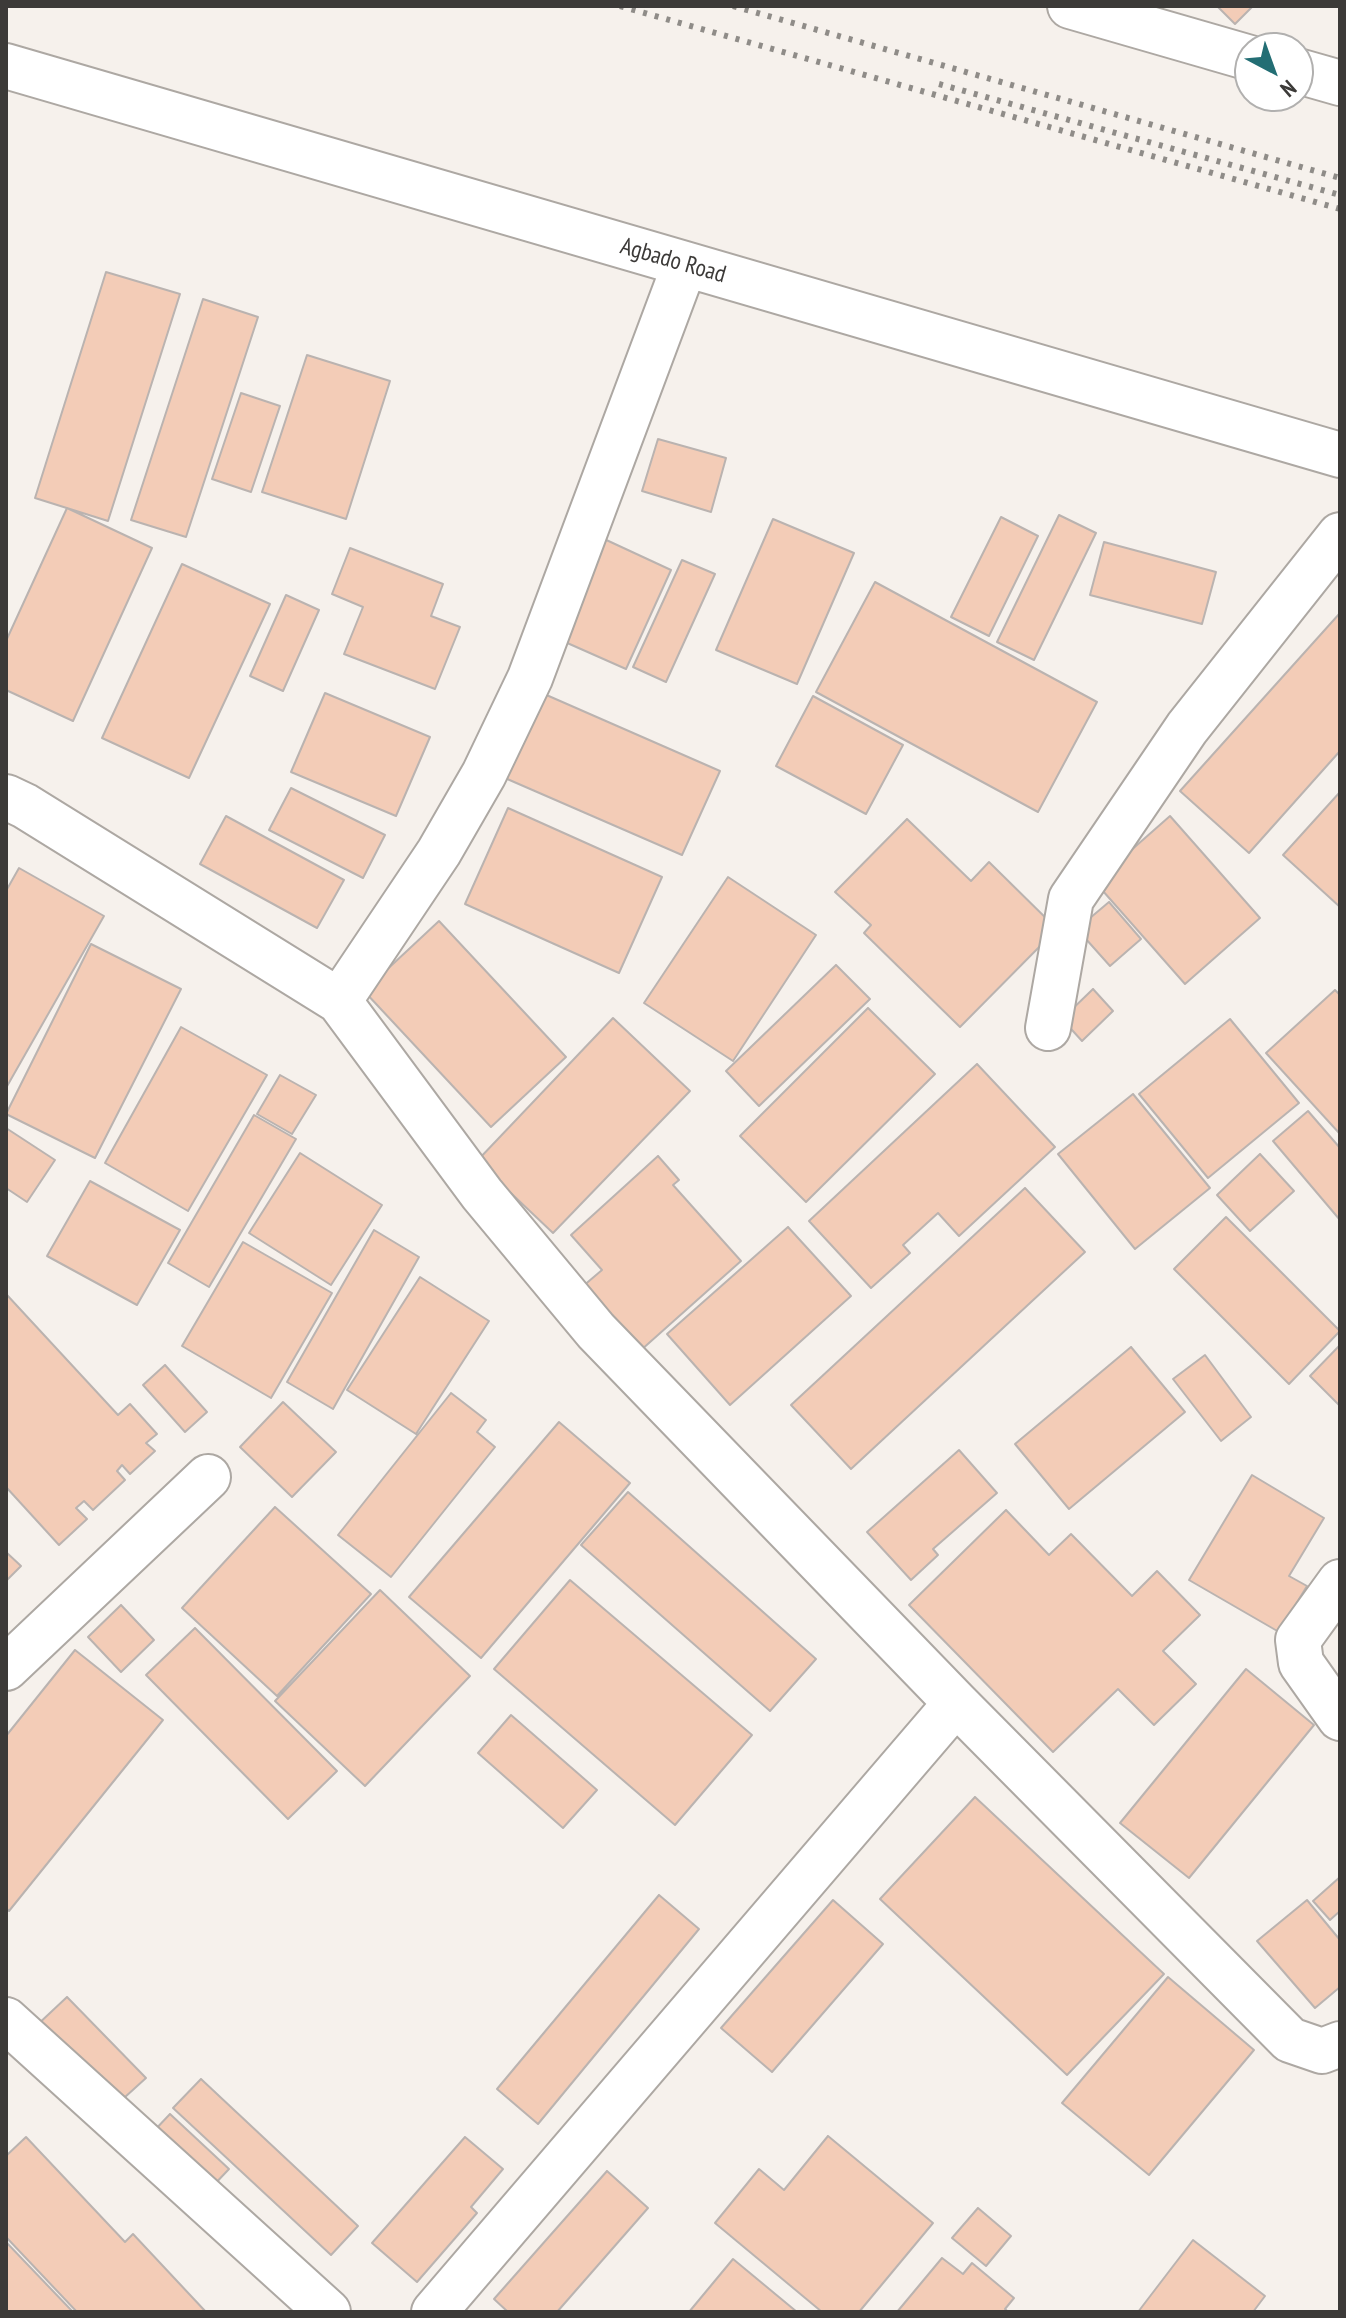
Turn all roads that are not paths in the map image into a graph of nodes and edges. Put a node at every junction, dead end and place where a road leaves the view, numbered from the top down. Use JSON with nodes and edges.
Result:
{"nodes":[{"id":1,"x":1070,"y":6,"type":"edge"},
{"id":2,"x":1234,"y":54,"type":"edge"},
{"id":3,"x":6,"y":66,"type":"edge"},
{"id":4,"x":1314,"y":76,"type":"edge"},
{"id":5,"x":1340,"y":83,"type":"edge"},
{"id":6,"x":685,"y":264,"type":"junction"},
{"id":7,"x":1340,"y":455,"type":"edge"},
{"id":8,"x":1340,"y":535,"type":"edge"},
{"id":9,"x":6,"y":797,"type":"edge"},
{"id":10,"x":339,"y":1001,"type":"junction"},
{"id":11,"x":1048,"y":1028,"type":"dead end"},
{"id":12,"x":208,"y":1477,"type":"dead end"},
{"id":13,"x":1340,"y":1582,"type":"edge"},
{"id":14,"x":6,"y":1668,"type":"edge"},
{"id":15,"x":956,"y":1703,"type":"junction"},
{"id":16,"x":1340,"y":1718,"type":"edge"},
{"id":17,"x":6,"y":2020,"type":"edge"},
{"id":18,"x":1340,"y":2044,"type":"edge"},
{"id":19,"x":321,"y":2310,"type":"edge"},
{"id":20,"x":434,"y":2312,"type":"edge"}],
"edges":[{"from":1,"to":2,"type":"street"},
{"from":3,"to":6,"type":"street","name":"Agbado Road"},
{"from":4,"to":5,"type":"street"},
{"from":6,"to":7,"type":"street","name":"Agbado Road"},
{"from":6,"to":10,"type":"street"},
{"from":8,"to":11,"type":"street"},
{"from":9,"to":10,"type":"street"},
{"from":10,"to":15,"type":"street"},
{"from":12,"to":14,"type":"street"},
{"from":13,"to":16,"type":"street"},
{"from":15,"to":18,"type":"street"},
{"from":15,"to":20,"type":"street"},
{"from":17,"to":19,"type":"street"}]}
